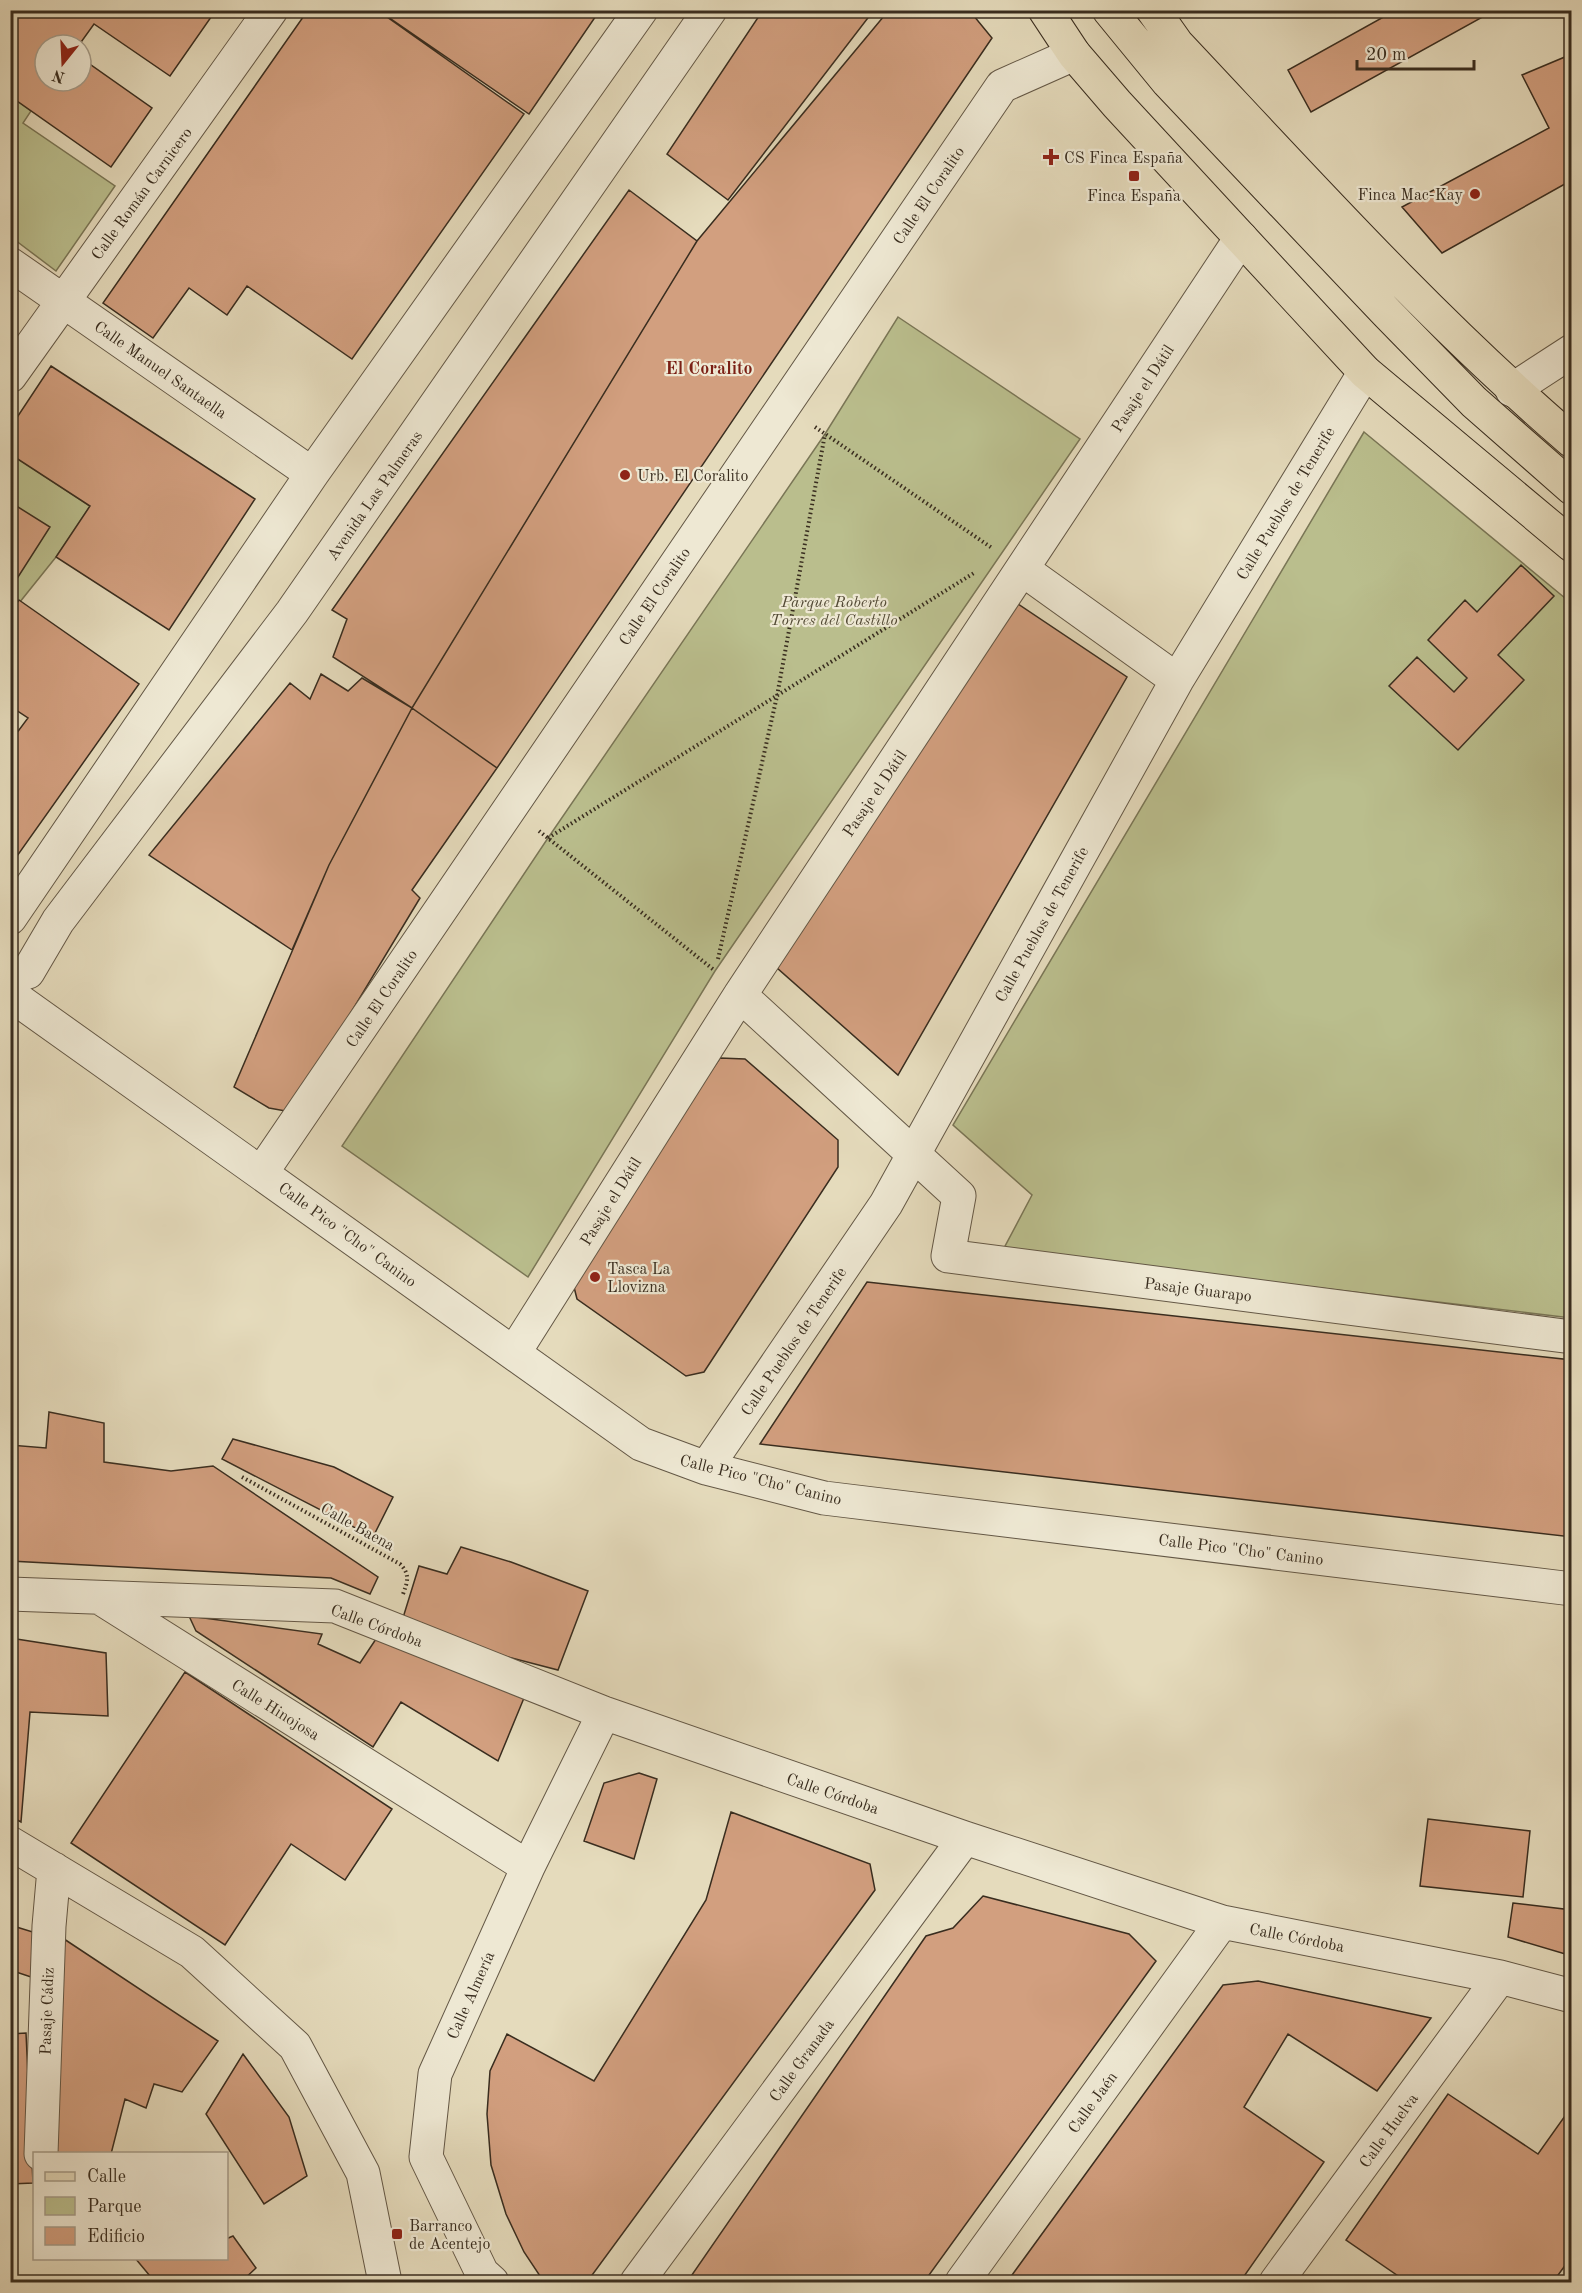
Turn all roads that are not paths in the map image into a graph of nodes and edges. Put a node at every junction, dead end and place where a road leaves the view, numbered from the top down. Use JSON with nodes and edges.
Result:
{"nodes":[{"id":1,"x":271,"y":10,"type":"edge"},
{"id":2,"x":641,"y":10,"type":"edge"},
{"id":3,"x":710,"y":10,"type":"edge"},
{"id":4,"x":1045,"y":10,"type":"edge"},
{"id":5,"x":1109,"y":10,"type":"edge"},
{"id":6,"x":1154,"y":10,"type":"edge"},
{"id":7,"x":1074,"y":54,"type":"junction"},
{"id":8,"x":1241,"y":238,"type":"junction"},
{"id":9,"x":10,"y":264,"type":"edge"},
{"id":10,"x":63,"y":302,"type":"junction"},
{"id":11,"x":1572,"y":351,"type":"edge"},
{"id":12,"x":1365,"y":372,"type":"junction"},
{"id":13,"x":10,"y":376,"type":"edge"},
{"id":14,"x":1512,"y":390,"type":"junction"},
{"id":15,"x":1572,"y":441,"type":"edge"},
{"id":16,"x":312,"y":474,"type":"junction"},
{"id":17,"x":1572,"y":488,"type":"edge"},
{"id":18,"x":1572,"y":545,"type":"edge"},
{"id":19,"x":1012,"y":562,"type":"junction"},
{"id":20,"x":1177,"y":680,"type":"junction"},
{"id":21,"x":10,"y":918,"type":"edge"},
{"id":22,"x":17,"y":982,"type":"edge"},
{"id":23,"x":740,"y":995,"type":"junction"},
{"id":24,"x":914,"y":1153,"type":"junction"},
{"id":25,"x":262,"y":1172,"type":"junction"},
{"id":26,"x":1572,"y":1337,"type":"edge"},
{"id":27,"x":514,"y":1353,"type":"junction"},
{"id":28,"x":706,"y":1468,"type":"junction"},
{"id":29,"x":1572,"y":1589,"type":"edge"},
{"id":30,"x":10,"y":1594,"type":"edge"},
{"id":31,"x":100,"y":1598,"type":"junction"},
{"id":32,"x":604,"y":1713,"type":"junction"},
{"id":33,"x":965,"y":1838,"type":"junction"},
{"id":34,"x":10,"y":1843,"type":"edge"},
{"id":35,"x":528,"y":1867,"type":"junction"},
{"id":36,"x":54,"y":1869,"type":"junction"},
{"id":37,"x":1221,"y":1922,"type":"junction"},
{"id":38,"x":1500,"y":1977,"type":"junction"},
{"id":39,"x":1572,"y":1996,"type":"edge"},
{"id":40,"x":41,"y":2152,"type":"edge"},
{"id":41,"x":385,"y":2283,"type":"edge"},
{"id":42,"x":492,"y":2283,"type":"edge"},
{"id":43,"x":637,"y":2283,"type":"edge"},
{"id":44,"x":962,"y":2283,"type":"edge"},
{"id":45,"x":1276,"y":2283,"type":"edge"}],
"edges":[{"from":1,"to":10,"type":"street","name":"Calle Román Carnicero"},
{"from":2,"to":16,"type":"street"},
{"from":3,"to":22,"type":"street","name":"Avenida Las Palmeras"},
{"from":4,"to":7,"type":"main road"},
{"from":5,"to":17,"type":"main road"},
{"from":6,"to":14,"type":"main road"},
{"from":7,"to":8,"type":"main road"},
{"from":7,"to":25,"type":"street","name":"Calle El Coralito"},
{"from":8,"to":12,"type":"main road"},
{"from":8,"to":19,"type":"street","name":"Pasaje el Dátil"},
{"from":9,"to":10,"type":"street","name":"Calle Manuel Santaella"},
{"from":10,"to":13,"type":"street","name":"Calle Román Carnicero"},
{"from":10,"to":16,"type":"street","name":"Calle Manuel Santaella"},
{"from":11,"to":14,"type":"street"},
{"from":12,"to":18,"type":"main road"},
{"from":12,"to":20,"type":"street","name":"Calle Pueblos de Tenerife"},
{"from":14,"to":15,"type":"main road"},
{"from":16,"to":21,"type":"street"},
{"from":19,"to":20,"type":"street"},
{"from":19,"to":23,"type":"street","name":"Pasaje el Dátil"},
{"from":20,"to":24,"type":"street","name":"Calle Pueblos de Tenerife"},
{"from":22,"to":25,"type":"street","name":"Calle Pico \"Cho\" Canino"},
{"from":23,"to":24,"type":"street"},
{"from":23,"to":27,"type":"street","name":"Pasaje el Dátil"},
{"from":24,"to":26,"type":"street","name":"Pasaje Guarapo"},
{"from":24,"to":28,"type":"street","name":"Calle Pueblos de Tenerife"},
{"from":25,"to":27,"type":"street","name":"Calle Pico \"Cho\" Canino"},
{"from":27,"to":28,"type":"street","name":"Calle Pico \"Cho\" Canino"},
{"from":28,"to":29,"type":"street","name":"Calle Pico \"Cho\" Canino"},
{"from":30,"to":31,"type":"street","name":"Calle Hinojosa"},
{"from":31,"to":32,"type":"street","name":"Calle Córdoba"},
{"from":31,"to":35,"type":"street","name":"Calle Hinojosa"},
{"from":32,"to":33,"type":"street","name":"Calle Córdoba"},
{"from":32,"to":35,"type":"street","name":"Calle Almería"},
{"from":33,"to":37,"type":"street","name":"Calle Córdoba"},
{"from":33,"to":43,"type":"street","name":"Calle Granada"},
{"from":34,"to":36,"type":"street"},
{"from":35,"to":42,"type":"street","name":"Calle Almería"},
{"from":36,"to":40,"type":"street","name":"Pasaje Cádiz"},
{"from":36,"to":41,"type":"street"},
{"from":37,"to":38,"type":"street","name":"Calle Córdoba"},
{"from":37,"to":44,"type":"street","name":"Calle Jaén"},
{"from":38,"to":39,"type":"street","name":"Calle Córdoba"},
{"from":38,"to":45,"type":"street","name":"Calle Huelva"}]}
